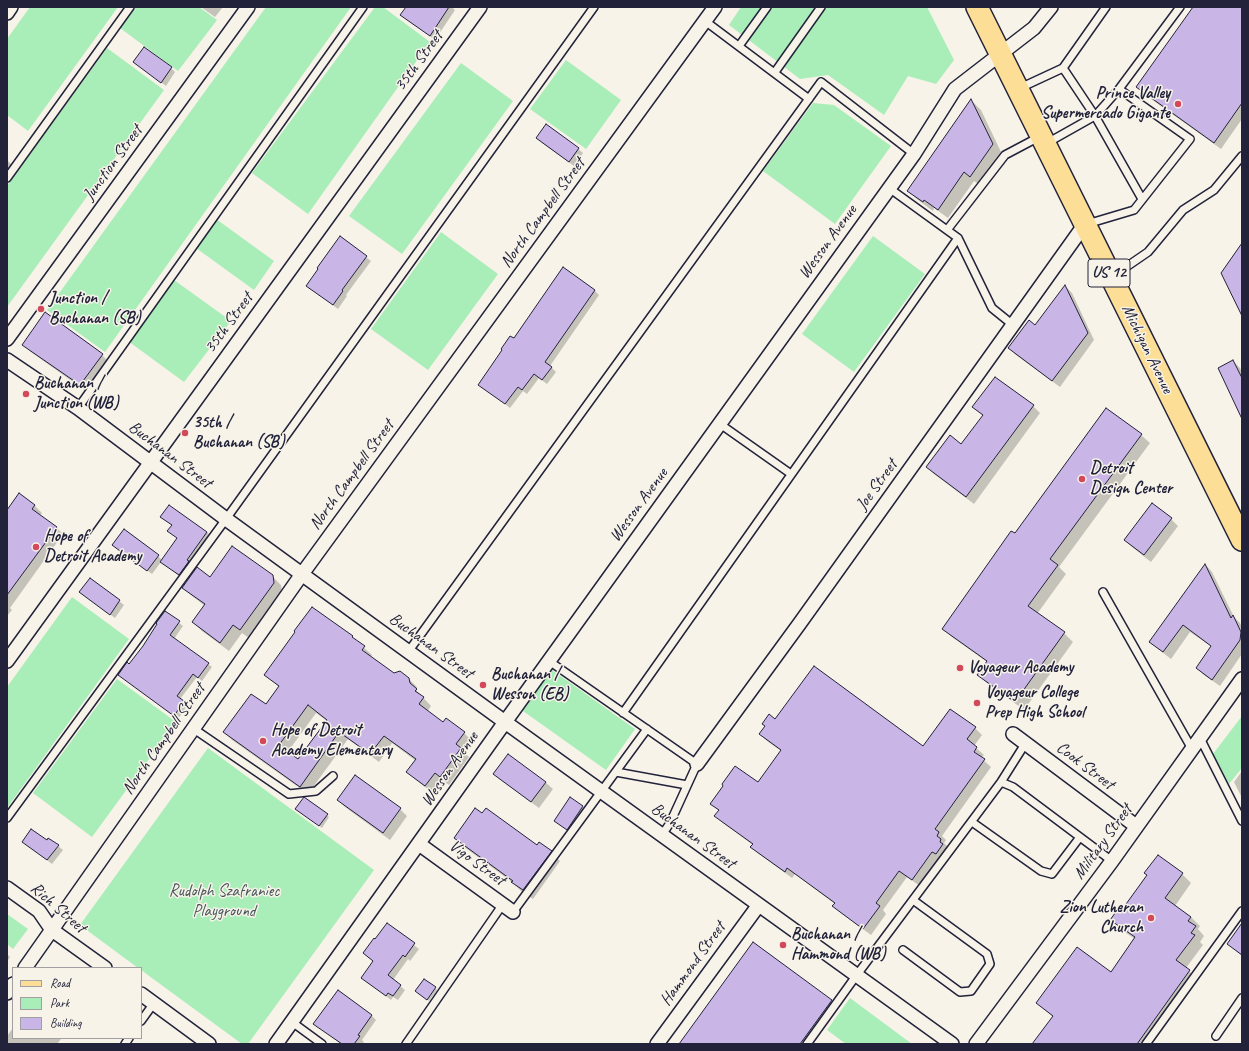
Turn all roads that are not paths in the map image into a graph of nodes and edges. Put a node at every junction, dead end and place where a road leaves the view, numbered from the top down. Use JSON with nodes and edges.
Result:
{"nodes":[{"id":1,"x":11,"y":7,"type":"edge"},
{"id":2,"x":130,"y":7,"type":"edge"},
{"id":3,"x":248,"y":7,"type":"edge"},
{"id":4,"x":363,"y":7,"type":"edge"},
{"id":5,"x":480,"y":7,"type":"edge"},
{"id":6,"x":594,"y":7,"type":"edge"},
{"id":7,"x":715,"y":7,"type":"edge"},
{"id":8,"x":767,"y":7,"type":"edge"},
{"id":9,"x":820,"y":7,"type":"edge"},
{"id":10,"x":977,"y":7,"type":"edge"},
{"id":11,"x":1051,"y":7,"type":"edge"},
{"id":12,"x":1106,"y":7,"type":"edge"},
{"id":13,"x":1180,"y":7,"type":"edge"},
{"id":14,"x":7,"y":13,"type":"edge"},
{"id":15,"x":705,"y":21,"type":"junction"},
{"id":16,"x":739,"y":46,"type":"junction"},
{"id":17,"x":1000,"y":55,"type":"junction"},
{"id":18,"x":1063,"y":68,"type":"junction"},
{"id":19,"x":775,"y":72,"type":"junction"},
{"id":20,"x":1119,"y":89,"type":"junction"},
{"id":21,"x":1018,"y":90,"type":"junction"},
{"id":22,"x":809,"y":99,"type":"junction"},
{"id":23,"x":1095,"y":116,"type":"junction"},
{"id":24,"x":1043,"y":140,"type":"junction"},
{"id":25,"x":914,"y":154,"type":"junction"},
{"id":26,"x":1242,"y":156,"type":"edge"},
{"id":27,"x":7,"y":178,"type":"edge"},
{"id":28,"x":889,"y":188,"type":"junction"},
{"id":29,"x":1142,"y":200,"type":"junction"},
{"id":30,"x":1085,"y":224,"type":"junction"},
{"id":31,"x":947,"y":230,"type":"junction"},
{"id":32,"x":958,"y":238,"type":"junction"},
{"id":33,"x":1111,"y":277,"type":"junction"},
{"id":34,"x":1013,"y":325,"type":"junction"},
{"id":35,"x":7,"y":339,"type":"edge"},
{"id":36,"x":7,"y":360,"type":"edge"},
{"id":37,"x":78,"y":408,"type":"junction"},
{"id":38,"x":720,"y":424,"type":"junction"},
{"id":39,"x":150,"y":463,"type":"junction"},
{"id":40,"x":791,"y":474,"type":"junction"},
{"id":41,"x":226,"y":519,"type":"junction"},
{"id":42,"x":1242,"y":540,"type":"edge"},
{"id":43,"x":302,"y":574,"type":"junction"},
{"id":44,"x":1103,"y":592,"type":"dead end"},
{"id":45,"x":408,"y":652,"type":"junction"},
{"id":46,"x":7,"y":661,"type":"edge"},
{"id":47,"x":549,"y":661,"type":"junction"},
{"id":48,"x":1242,"y":679,"type":"edge"},
{"id":49,"x":623,"y":713,"type":"junction"},
{"id":50,"x":505,"y":722,"type":"junction"},
{"id":51,"x":194,"y":729,"type":"junction"},
{"id":52,"x":647,"y":730,"type":"junction"},
{"id":53,"x":1013,"y":734,"type":"dead end"},
{"id":54,"x":1200,"y":738,"type":"junction"},
{"id":55,"x":1025,"y":744,"type":"junction"},
{"id":56,"x":1192,"y":749,"type":"junction"},
{"id":57,"x":697,"y":764,"type":"junction"},
{"id":58,"x":616,"y":772,"type":"junction"},
{"id":59,"x":333,"y":776,"type":"dead end"},
{"id":60,"x":1001,"y":782,"type":"junction"},
{"id":61,"x":687,"y":785,"type":"junction"},
{"id":62,"x":602,"y":792,"type":"junction"},
{"id":63,"x":7,"y":818,"type":"edge"},
{"id":64,"x":1242,"y":821,"type":"edge"},
{"id":65,"x":972,"y":822,"type":"junction"},
{"id":66,"x":1136,"y":826,"type":"junction"},
{"id":67,"x":662,"y":836,"type":"junction"},
{"id":68,"x":1080,"y":837,"type":"junction"},
{"id":69,"x":419,"y":844,"type":"junction"},
{"id":70,"x":1112,"y":861,"type":"junction"},
{"id":71,"x":7,"y":888,"type":"edge"},
{"id":72,"x":913,"y":900,"type":"junction"},
{"id":73,"x":758,"y":906,"type":"junction"},
{"id":74,"x":508,"y":908,"type":"junction"},
{"id":75,"x":1242,"y":910,"type":"edge"},
{"id":76,"x":52,"y":930,"type":"junction"},
{"id":77,"x":903,"y":950,"type":"dead end"},
{"id":78,"x":26,"y":967,"type":"edge"},
{"id":79,"x":104,"y":967,"type":"edge"},
{"id":80,"x":856,"y":976,"type":"junction"},
{"id":81,"x":142,"y":995,"type":"edge"},
{"id":82,"x":1242,"y":998,"type":"edge"},
{"id":83,"x":154,"y":1003,"type":"junction"},
{"id":84,"x":142,"y":1020,"type":"edge"},
{"id":85,"x":292,"y":1022,"type":"junction"},
{"id":86,"x":1216,"y":1036,"type":"dead end"},
{"id":87,"x":209,"y":1044,"type":"edge"},
{"id":88,"x":276,"y":1044,"type":"edge"},
{"id":89,"x":322,"y":1044,"type":"edge"},
{"id":90,"x":406,"y":1044,"type":"edge"},
{"id":91,"x":657,"y":1044,"type":"edge"},
{"id":92,"x":807,"y":1044,"type":"edge"},
{"id":93,"x":952,"y":1044,"type":"edge"},
{"id":94,"x":976,"y":1044,"type":"edge"},
{"id":95,"x":1146,"y":1044,"type":"edge"}],
"edges":[{"from":1,"to":14,"type":"street"},
{"from":2,"to":27,"type":"lane"},
{"from":3,"to":35,"type":"street","name":"Junction Street"},
{"from":4,"to":37,"type":"lane"},
{"from":5,"to":39,"type":"street","name":"35th Street"},
{"from":6,"to":41,"type":"lane"},
{"from":7,"to":15,"type":"street","name":"North Campbell Street"},
{"from":8,"to":16,"type":"lane"},
{"from":9,"to":19,"type":"lane"},
{"from":10,"to":17,"type":"main road","name":"Michigan Avenue","number":"US 12"},
{"from":11,"to":17,"type":"street","name":"Wesson Avenue"},
{"from":12,"to":18,"type":"lane"},
{"from":13,"to":20,"type":"lane"},
{"from":15,"to":16,"type":"lane"},
{"from":15,"to":43,"type":"street","name":"North Campbell Street"},
{"from":16,"to":19,"type":"lane"},
{"from":17,"to":21,"type":"main road","name":"Michigan Avenue","number":"US 12"},
{"from":17,"to":25,"type":"street","name":"Wesson Avenue"},
{"from":18,"to":21,"type":"lane"},
{"from":18,"to":23,"type":"lane"},
{"from":19,"to":22,"type":"lane"},
{"from":20,"to":23,"type":"lane"},
{"from":20,"to":29,"type":"lane"},
{"from":21,"to":24,"type":"main road","name":"Michigan Avenue","number":"US 12"},
{"from":22,"to":25,"type":"lane"},
{"from":22,"to":45,"type":"lane"},
{"from":23,"to":24,"type":"lane"},
{"from":23,"to":29,"type":"lane"},
{"from":24,"to":30,"type":"main road","name":"Michigan Avenue","number":"US 12"},
{"from":24,"to":31,"type":"lane"},
{"from":25,"to":28,"type":"street","name":"Wesson Avenue"},
{"from":26,"to":33,"type":"lane"},
{"from":28,"to":31,"type":"lane"},
{"from":28,"to":38,"type":"street","name":"Wesson Avenue"},
{"from":29,"to":30,"type":"lane"},
{"from":30,"to":33,"type":"main road","name":"Michigan Avenue","number":"US 12"},
{"from":30,"to":34,"type":"street","name":"Joe Street"},
{"from":31,"to":32,"type":"lane"},
{"from":32,"to":34,"type":"lane"},
{"from":32,"to":40,"type":"lane"},
{"from":33,"to":42,"type":"main road","name":"Michigan Avenue","number":"US 12"},
{"from":34,"to":57,"type":"street","name":"Joe Street"},
{"from":36,"to":37,"type":"street","name":"Buchanan Street"},
{"from":37,"to":39,"type":"street","name":"Buchanan Street"},
{"from":38,"to":40,"type":"lane"},
{"from":38,"to":47,"type":"street","name":"Wesson Avenue"},
{"from":39,"to":41,"type":"street","name":"Buchanan Street"},
{"from":39,"to":46,"type":"street","name":"35th Street"},
{"from":40,"to":49,"type":"lane"},
{"from":41,"to":43,"type":"street","name":"Buchanan Street"},
{"from":41,"to":63,"type":"lane"},
{"from":43,"to":45,"type":"street","name":"Buchanan Street"},
{"from":43,"to":51,"type":"street","name":"North Campbell Street"},
{"from":44,"to":56,"type":"lane"},
{"from":45,"to":50,"type":"street","name":"Buchanan Street"},
{"from":47,"to":49,"type":"lane"},
{"from":47,"to":50,"type":"street","name":"Wesson Avenue"},
{"from":48,"to":54,"type":"street","name":"Military Street"},
{"from":49,"to":52,"type":"lane"},
{"from":50,"to":62,"type":"street","name":"Buchanan Street"},
{"from":50,"to":69,"type":"street","name":"Wesson Avenue"},
{"from":51,"to":59,"type":"lane"},
{"from":51,"to":76,"type":"street","name":"North Campbell Street"},
{"from":52,"to":57,"type":"lane"},
{"from":52,"to":58,"type":"lane"},
{"from":53,"to":55,"type":"street","name":"Cook Street"},
{"from":54,"to":56,"type":"street","name":"Military Street"},
{"from":54,"to":64,"type":"lane"},
{"from":55,"to":60,"type":"lane"},
{"from":55,"to":66,"type":"street","name":"Cook Street"},
{"from":56,"to":66,"type":"street","name":"Military Street"},
{"from":57,"to":61,"type":"lane"},
{"from":58,"to":61,"type":"lane"},
{"from":58,"to":62,"type":"lane"},
{"from":60,"to":65,"type":"lane"},
{"from":60,"to":68,"type":"lane"},
{"from":61,"to":67,"type":"lane"},
{"from":62,"to":67,"type":"street","name":"Buchanan Street"},
{"from":62,"to":74,"type":"lane"},
{"from":65,"to":68,"type":"lane"},
{"from":65,"to":72,"type":"lane"},
{"from":66,"to":70,"type":"street","name":"Military Street"},
{"from":67,"to":73,"type":"street","name":"Buchanan Street"},
{"from":68,"to":70,"type":"lane"},
{"from":69,"to":74,"type":"street","name":"Vigo Street"},
{"from":69,"to":85,"type":"street","name":"Wesson Avenue"},
{"from":70,"to":94,"type":"street","name":"Military Street"},
{"from":71,"to":76,"type":"street","name":"Rich Street"},
{"from":72,"to":77,"type":"lane"},
{"from":72,"to":80,"type":"lane"},
{"from":73,"to":80,"type":"street","name":"Buchanan Street"},
{"from":73,"to":91,"type":"street","name":"Hammond Street"},
{"from":74,"to":90,"type":"lane"},
{"from":75,"to":95,"type":"lane"},
{"from":76,"to":78,"type":"street","name":"North Campbell Street"},
{"from":76,"to":79,"type":"street","name":"Rich Street"},
{"from":80,"to":92,"type":"lane"},
{"from":80,"to":93,"type":"street","name":"Buchanan Street"},
{"from":81,"to":83,"type":"street"},
{"from":82,"to":86,"type":"lane"},
{"from":83,"to":84,"type":"lane"},
{"from":83,"to":87,"type":"street"},
{"from":85,"to":88,"type":"street","name":"Wesson Avenue"},
{"from":85,"to":89,"type":"lane"}]}
